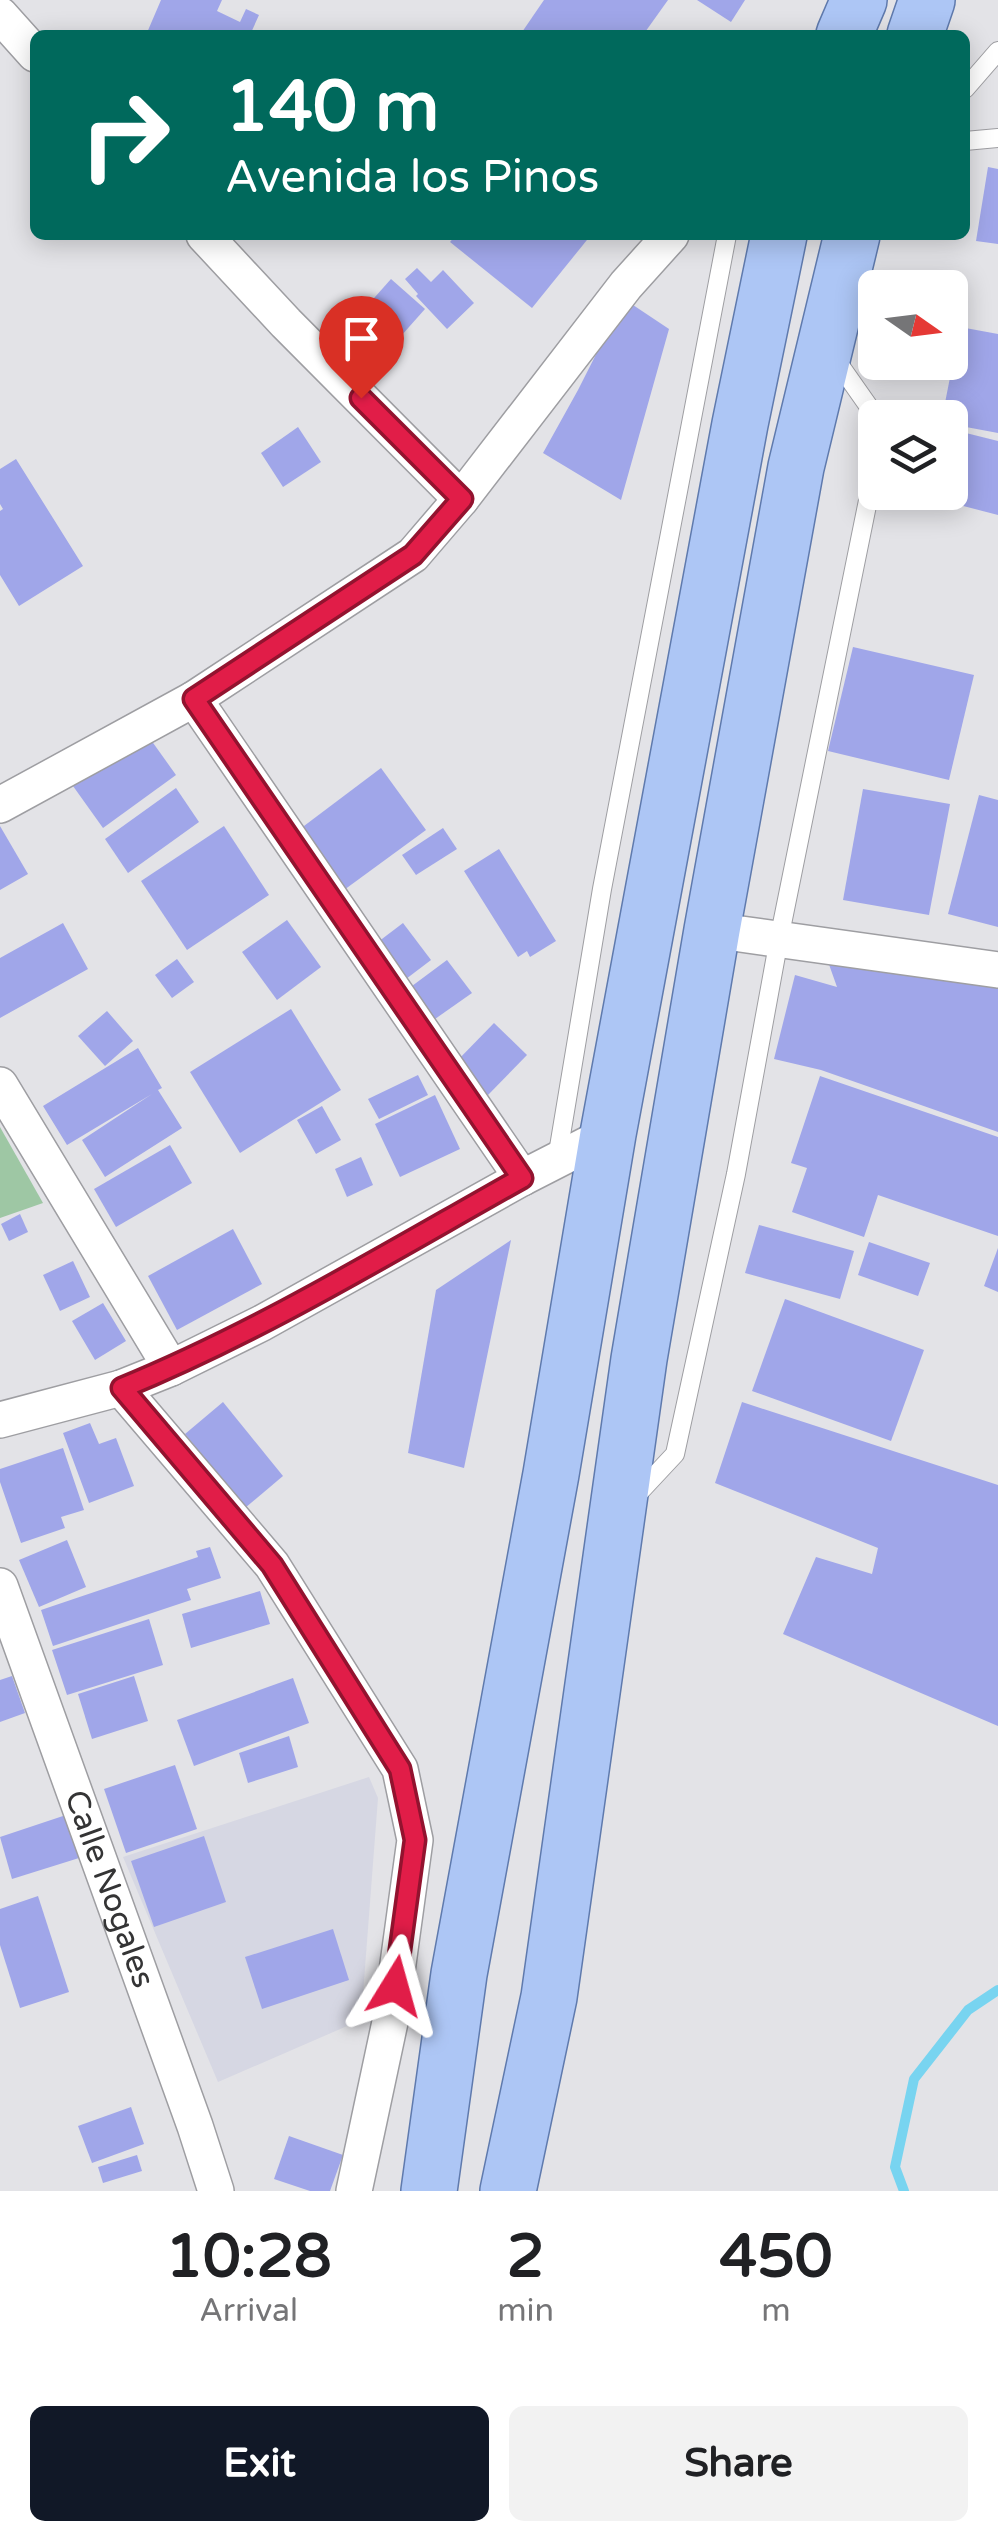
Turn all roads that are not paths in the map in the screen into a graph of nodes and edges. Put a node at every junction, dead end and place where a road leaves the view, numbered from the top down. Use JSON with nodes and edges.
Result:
{"nodes":[{"id":1,"x":858,"y":0,"type":"edge"},
{"id":2,"x":927,"y":0,"type":"edge"},
{"id":3,"x":0,"y":15,"type":"edge"},
{"id":4,"x":846,"y":30,"type":"edge"},
{"id":5,"x":917,"y":30,"type":"edge"},
{"id":6,"x":30,"y":48,"type":"edge"},
{"id":7,"x":998,"y":51,"type":"edge"},
{"id":8,"x":970,"y":82,"type":"edge"},
{"id":9,"x":998,"y":138,"type":"edge"},
{"id":10,"x":970,"y":141,"type":"edge"},
{"id":11,"x":209,"y":240,"type":"edge"},
{"id":12,"x":667,"y":240,"type":"edge"},
{"id":13,"x":727,"y":240,"type":"edge"},
{"id":14,"x":778,"y":240,"type":"edge"},
{"id":15,"x":851,"y":240,"type":"edge"},
{"id":16,"x":824,"y":344,"type":"junction"},
{"id":17,"x":864,"y":400,"type":"edge"},
{"id":18,"x":462,"y":499,"type":"junction"},
{"id":19,"x":866,"y":510,"type":"edge"},
{"id":20,"x":194,"y":699,"type":"junction"},
{"id":21,"x":0,"y":805,"type":"edge"},
{"id":22,"x":712,"y":930,"type":"junction"},
{"id":23,"x":779,"y":940,"type":"junction"},
{"id":24,"x":998,"y":970,"type":"edge"},
{"id":25,"x":0,"y":1085,"type":"edge"},
{"id":26,"x":608,"y":1134,"type":"junction"},
{"id":27,"x":556,"y":1161,"type":"junction"},
{"id":28,"x":522,"y":1178,"type":"junction"},
{"id":29,"x":171,"y":1368,"type":"junction"},
{"id":30,"x":122,"y":1388,"type":"junction"},
{"id":31,"x":0,"y":1420,"type":"edge"},
{"id":32,"x":617,"y":1517,"type":"junction"},
{"id":33,"x":0,"y":1586,"type":"edge"},
{"id":34,"x":459,"y":1974,"type":"junction"},
{"id":35,"x":548,"y":1997,"type":"junction"},
{"id":36,"x":216,"y":2191,"type":"edge"},
{"id":37,"x":354,"y":2191,"type":"edge"},
{"id":38,"x":393,"y":2191,"type":"edge"},
{"id":39,"x":430,"y":2191,"type":"edge"},
{"id":40,"x":508,"y":2191,"type":"edge"},
{"id":41,"x":536,"y":2191,"type":"edge"}],
"edges":[{"from":1,"to":4,"type":"main road"},
{"from":2,"to":5,"type":"main road"},
{"from":3,"to":6,"type":"street"},
{"from":7,"to":8,"type":"lane"},
{"from":9,"to":10,"type":"lane"},
{"from":11,"to":18,"type":"street"},
{"from":12,"to":18,"type":"street"},
{"from":13,"to":27,"type":"lane"},
{"from":14,"to":26,"type":"main road"},
{"from":15,"to":16,"type":"main road"},
{"from":16,"to":17,"type":"lane"},
{"from":16,"to":22,"type":"main road"},
{"from":18,"to":20,"type":"street"},
{"from":19,"to":23,"type":"lane"},
{"from":20,"to":21,"type":"street"},
{"from":20,"to":28,"type":"street"},
{"from":22,"to":23,"type":"street"},
{"from":22,"to":32,"type":"main road"},
{"from":23,"to":24,"type":"street"},
{"from":23,"to":32,"type":"lane"},
{"from":25,"to":29,"type":"street"},
{"from":26,"to":27,"type":"street"},
{"from":26,"to":34,"type":"main road"},
{"from":27,"to":28,"type":"street"},
{"from":28,"to":29,"type":"street"},
{"from":29,"to":30,"type":"street"},
{"from":30,"to":31,"type":"street"},
{"from":30,"to":37,"type":"street"},
{"from":32,"to":35,"type":"main road"},
{"from":33,"to":36,"type":"street","name":"Calle Nogales"},
{"from":34,"to":38,"type":"main road"},
{"from":34,"to":39,"type":"main road"},
{"from":35,"to":40,"type":"main road"},
{"from":35,"to":41,"type":"main road"}]}
